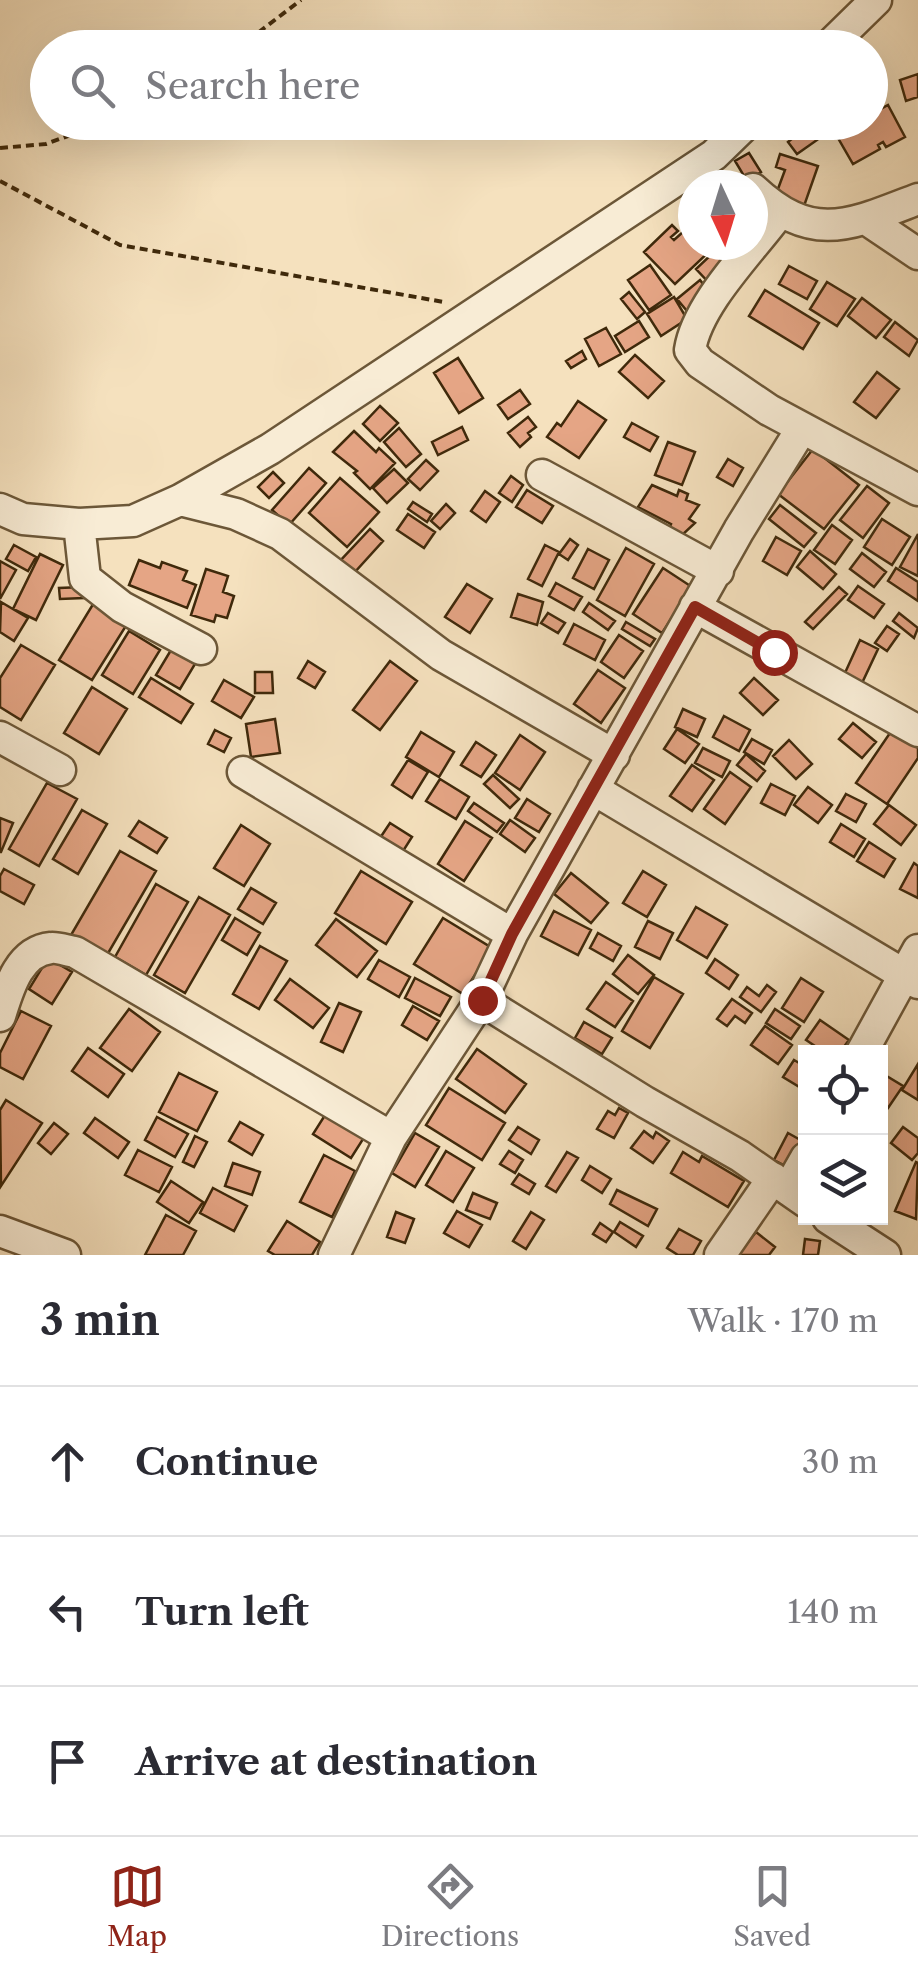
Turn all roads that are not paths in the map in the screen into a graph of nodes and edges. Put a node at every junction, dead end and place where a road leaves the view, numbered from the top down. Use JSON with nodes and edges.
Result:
{"nodes":[{"id":1,"x":876,"y":0,"type":"edge"},
{"id":2,"x":845,"y":30,"type":"edge"},
{"id":3,"x":729,"y":140,"type":"edge"},
{"id":4,"x":714,"y":155,"type":"junction"},
{"id":5,"x":731,"y":170,"type":"edge"},
{"id":6,"x":918,"y":199,"type":"edge"},
{"id":7,"x":768,"y":203,"type":"edge"},
{"id":8,"x":779,"y":213,"type":"junction"},
{"id":9,"x":866,"y":219,"type":"junction"},
{"id":10,"x":918,"y":254,"type":"edge"},
{"id":11,"x":802,"y":428,"type":"junction"},
{"id":12,"x":542,"y":475,"type":"dead end"},
{"id":13,"x":918,"y":490,"type":"edge"},
{"id":14,"x":180,"y":500,"type":"junction"},
{"id":15,"x":0,"y":509,"type":"edge"},
{"id":16,"x":79,"y":524,"type":"junction"},
{"id":17,"x":718,"y":571,"type":"junction"},
{"id":18,"x":695,"y":607,"type":"junction"},
{"id":19,"x":201,"y":649,"type":"dead end"},
{"id":20,"x":918,"y":731,"type":"edge"},
{"id":21,"x":0,"y":736,"type":"edge"},
{"id":22,"x":614,"y":755,"type":"junction"},
{"id":23,"x":60,"y":770,"type":"dead end"},
{"id":24,"x":243,"y":772,"type":"dead end"},
{"id":25,"x":593,"y":789,"type":"junction"},
{"id":26,"x":512,"y":934,"type":"junction"},
{"id":27,"x":914,"y":969,"type":"edge"},
{"id":28,"x":6,"y":975,"type":"edge"},
{"id":29,"x":482,"y":1000,"type":"junction"},
{"id":30,"x":0,"y":1016,"type":"edge"},
{"id":31,"x":866,"y":1045,"type":"edge"},
{"id":32,"x":391,"y":1137,"type":"junction"},
{"id":33,"x":789,"y":1189,"type":"edge"},
{"id":34,"x":839,"y":1225,"type":"edge"},
{"id":35,"x":0,"y":1231,"type":"edge"},
{"id":36,"x":65,"y":1255,"type":"edge"},
{"id":37,"x":334,"y":1255,"type":"edge"},
{"id":38,"x":720,"y":1255,"type":"edge"},
{"id":39,"x":885,"y":1255,"type":"edge"}],
"edges":[{"from":1,"to":2,"type":"street"},
{"from":3,"to":4,"type":"street"},
{"from":4,"to":5,"type":"street"},
{"from":4,"to":14,"type":"street"},
{"from":6,"to":9,"type":"street"},
{"from":7,"to":8,"type":"street"},
{"from":8,"to":9,"type":"street"},
{"from":8,"to":11,"type":"street"},
{"from":9,"to":10,"type":"street"},
{"from":11,"to":13,"type":"street"},
{"from":11,"to":17,"type":"street"},
{"from":12,"to":17,"type":"street"},
{"from":14,"to":16,"type":"street"},
{"from":14,"to":22,"type":"street"},
{"from":15,"to":16,"type":"street"},
{"from":16,"to":19,"type":"street"},
{"from":17,"to":18,"type":"street"},
{"from":18,"to":20,"type":"street"},
{"from":18,"to":22,"type":"street"},
{"from":21,"to":23,"type":"street"},
{"from":22,"to":25,"type":"street"},
{"from":24,"to":26,"type":"street"},
{"from":25,"to":26,"type":"street"},
{"from":25,"to":27,"type":"street"},
{"from":26,"to":29,"type":"street"},
{"from":27,"to":31,"type":"street"},
{"from":28,"to":30,"type":"street"},
{"from":28,"to":32,"type":"street"},
{"from":29,"to":32,"type":"street"},
{"from":29,"to":33,"type":"street"},
{"from":32,"to":37,"type":"street"},
{"from":33,"to":38,"type":"street"},
{"from":34,"to":39,"type":"street"},
{"from":35,"to":36,"type":"street"}]}
